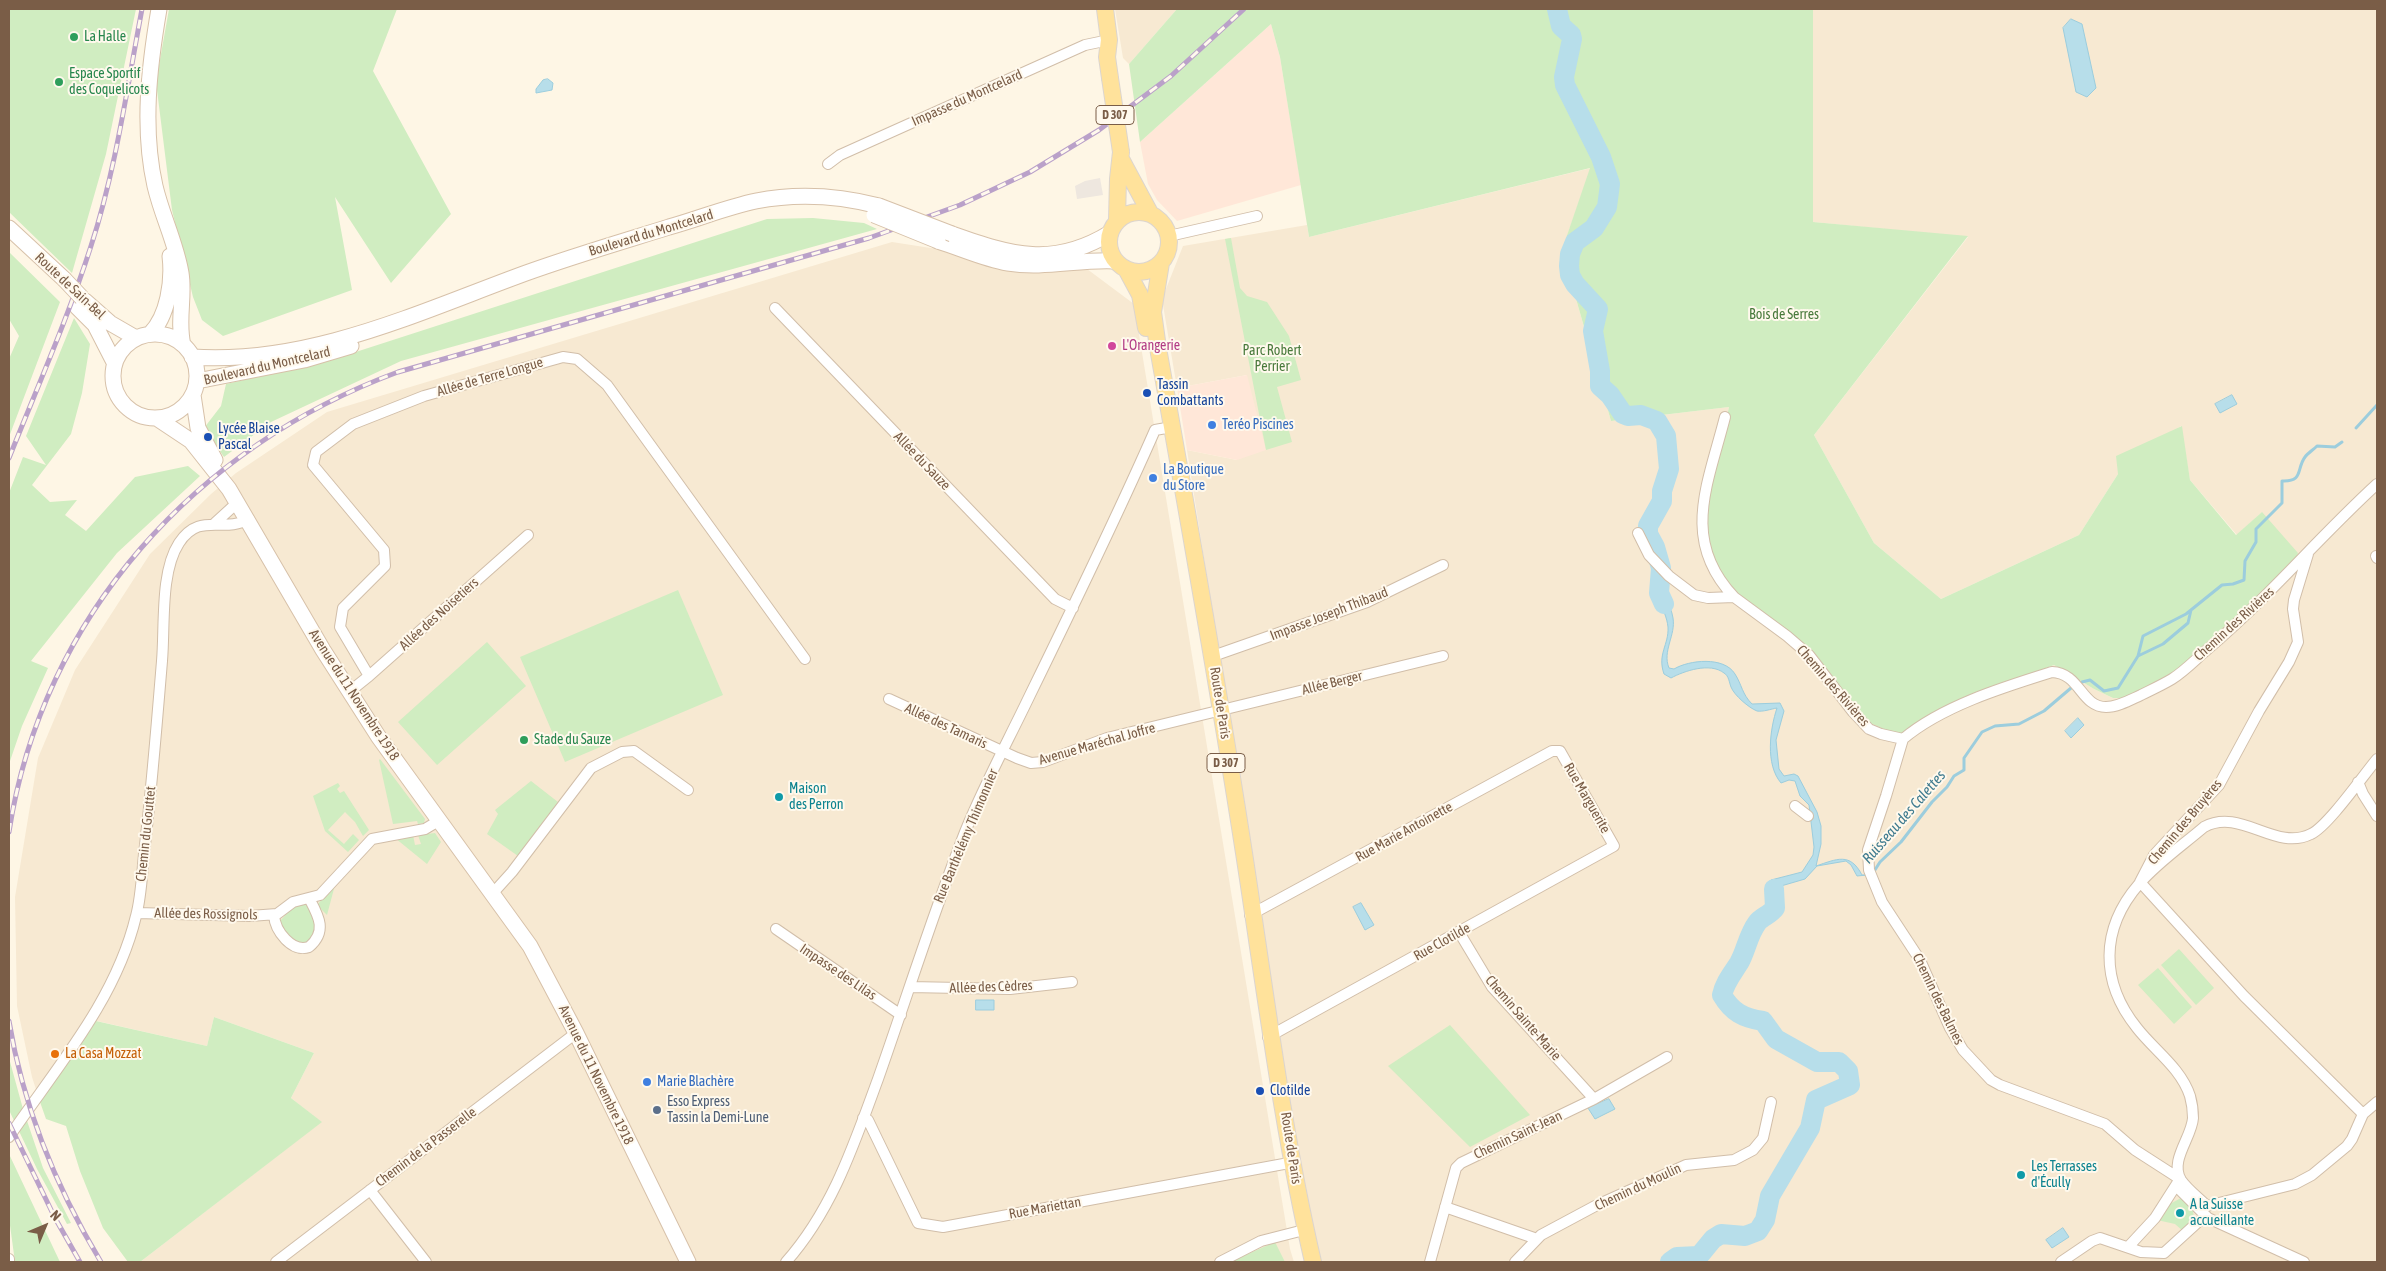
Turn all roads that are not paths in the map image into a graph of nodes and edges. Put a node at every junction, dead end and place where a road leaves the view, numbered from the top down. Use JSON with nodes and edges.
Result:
{"nodes":[{"id":1,"x":159,"y":9,"type":"edge"},
{"id":2,"x":1108,"y":12,"type":"edge"},
{"id":3,"x":1106,"y":43,"type":"junction"},
{"id":4,"x":1121,"y":156,"type":"junction"},
{"id":5,"x":828,"y":164,"type":"dead end"},
{"id":6,"x":877,"y":211,"type":"junction"},
{"id":7,"x":1150,"y":213,"type":"junction"},
{"id":8,"x":1257,"y":216,"type":"dead end"},
{"id":9,"x":167,"y":225,"type":"junction"},
{"id":10,"x":1114,"y":226,"type":"junction"},
{"id":11,"x":9,"y":228,"type":"edge"},
{"id":12,"x":1169,"y":236,"type":"junction"},
{"id":13,"x":9,"y":240,"type":"edge"},
{"id":14,"x":1161,"y":263,"type":"junction"},
{"id":15,"x":1120,"y":265,"type":"junction"},
{"id":16,"x":62,"y":284,"type":"junction"},
{"id":17,"x":79,"y":302,"type":"junction"},
{"id":18,"x":775,"y":308,"type":"dead end"},
{"id":19,"x":143,"y":336,"type":"junction"},
{"id":20,"x":187,"y":351,"type":"junction"},
{"id":21,"x":114,"y":362,"type":"junction"},
{"id":22,"x":195,"y":388,"type":"junction"},
{"id":23,"x":1725,"y":417,"type":"dead end"},
{"id":24,"x":158,"y":419,"type":"junction"},
{"id":25,"x":1168,"y":428,"type":"junction"},
{"id":26,"x":2377,"y":484,"type":"edge"},
{"id":27,"x":229,"y":488,"type":"junction"},
{"id":28,"x":238,"y":502,"type":"junction"},
{"id":29,"x":249,"y":519,"type":"junction"},
{"id":30,"x":215,"y":523,"type":"junction"},
{"id":31,"x":1638,"y":533,"type":"dead end"},
{"id":32,"x":528,"y":535,"type":"dead end"},
{"id":33,"x":2309,"y":550,"type":"junction"},
{"id":34,"x":1443,"y":565,"type":"dead end"},
{"id":35,"x":1734,"y":597,"type":"junction"},
{"id":36,"x":1073,"y":608,"type":"junction"},
{"id":37,"x":1212,"y":656,"type":"junction"},
{"id":38,"x":1443,"y":656,"type":"dead end"},
{"id":39,"x":805,"y":658,"type":"dead end"},
{"id":40,"x":369,"y":676,"type":"junction"},
{"id":41,"x":349,"y":692,"type":"junction"},
{"id":42,"x":889,"y":699,"type":"dead end"},
{"id":43,"x":1220,"y":711,"type":"junction"},
{"id":44,"x":1903,"y":739,"type":"junction"},
{"id":45,"x":1560,"y":751,"type":"joint"},
{"id":46,"x":1003,"y":752,"type":"junction"},
{"id":47,"x":2377,"y":759,"type":"edge"},
{"id":48,"x":2358,"y":782,"type":"junction"},
{"id":49,"x":688,"y":790,"type":"dead end"},
{"id":50,"x":1795,"y":806,"type":"dead end"},
{"id":51,"x":1808,"y":816,"type":"dead end"},
{"id":52,"x":2377,"y":816,"type":"edge"},
{"id":53,"x":440,"y":820,"type":"junction"},
{"id":54,"x":1614,"y":846,"type":"joint"},
{"id":55,"x":2140,"y":882,"type":"junction"},
{"id":56,"x":493,"y":893,"type":"junction"},
{"id":57,"x":309,"y":898,"type":"junction"},
{"id":58,"x":137,"y":912,"type":"junction"},
{"id":59,"x":274,"y":915,"type":"junction"},
{"id":60,"x":1251,"y":915,"type":"junction"},
{"id":61,"x":776,"y":929,"type":"dead end"},
{"id":62,"x":1459,"y":932,"type":"junction"},
{"id":63,"x":1072,"y":982,"type":"dead end"},
{"id":64,"x":910,"y":987,"type":"junction"},
{"id":65,"x":900,"y":1015,"type":"junction"},
{"id":66,"x":576,"y":1033,"type":"junction"},
{"id":67,"x":1270,"y":1037,"type":"junction"},
{"id":68,"x":1667,"y":1057,"type":"dead end"},
{"id":69,"x":1594,"y":1099,"type":"junction"},
{"id":70,"x":1771,"y":1102,"type":"dead end"},
{"id":71,"x":2377,"y":1102,"type":"edge"},
{"id":72,"x":2363,"y":1114,"type":"junction"},
{"id":73,"x":863,"y":1118,"type":"junction"},
{"id":74,"x":9,"y":1137,"type":"edge"},
{"id":75,"x":1289,"y":1163,"type":"junction"},
{"id":76,"x":2178,"y":1182,"type":"junction"},
{"id":77,"x":370,"y":1190,"type":"junction"},
{"id":78,"x":2208,"y":1206,"type":"junction"},
{"id":79,"x":1445,"y":1207,"type":"junction"},
{"id":80,"x":2208,"y":1218,"type":"junction"},
{"id":81,"x":1300,"y":1231,"type":"junction"},
{"id":82,"x":1537,"y":1239,"type":"junction"},
{"id":83,"x":2129,"y":1246,"type":"junction"},
{"id":84,"x":9,"y":1258,"type":"edge"},
{"id":85,"x":9,"y":1262,"type":"edge"},
{"id":86,"x":276,"y":1262,"type":"edge"},
{"id":87,"x":426,"y":1262,"type":"edge"},
{"id":88,"x":688,"y":1262,"type":"edge"},
{"id":89,"x":786,"y":1262,"type":"edge"},
{"id":90,"x":1220,"y":1262,"type":"edge"},
{"id":91,"x":1308,"y":1262,"type":"edge"},
{"id":92,"x":1313,"y":1262,"type":"edge"},
{"id":93,"x":1430,"y":1262,"type":"edge"},
{"id":94,"x":1515,"y":1262,"type":"edge"},
{"id":95,"x":2061,"y":1262,"type":"edge"},
{"id":96,"x":2304,"y":1262,"type":"edge"}],
"edges":[{"from":1,"to":9,"type":"main road"},
{"from":2,"to":3,"type":"main road","number":"D 307"},
{"from":3,"to":4,"type":"main road","number":"D 307","bridge":true},
{"from":3,"to":5,"type":"street","name":"Impasse du Montcelard"},
{"from":4,"to":7,"type":"main road","number":"D 307"},
{"from":4,"to":10,"type":"main road"},
{"from":6,"to":10,"type":"main road","name":"Boulevard du Montcelard","bridge":true},
{"from":6,"to":15,"type":"main road","name":"Boulevard du Montcelard","bridge":true},
{"from":6,"to":20,"type":"main road","name":"Boulevard du Montcelard"},
{"from":6,"to":22,"type":"main road","name":"Boulevard du Montcelard"},
{"from":7,"to":10,"type":"main road"},
{"from":7,"to":12,"type":"main road"},
{"from":8,"to":12,"type":"street"},
{"from":9,"to":19,"type":"main road"},
{"from":9,"to":20,"type":"main road"},
{"from":10,"to":15,"type":"main road"},
{"from":11,"to":16,"type":"main road","name":"Route de Sain-Bel"},
{"from":12,"to":14,"type":"main road"},
{"from":13,"to":16,"type":"main road","name":"Route de Sain-Bel"},
{"from":14,"to":15,"type":"main road"},
{"from":14,"to":25,"type":"main road","name":"Route de Paris","number":"D 307"},
{"from":15,"to":25,"type":"main road","name":"Route de Paris","number":"D 307"},
{"from":16,"to":17,"type":"main road","name":"Route de Sain-Bel","bridge":true},
{"from":17,"to":19,"type":"main road","name":"Route de Sain-Bel"},
{"from":17,"to":21,"type":"main road","name":"Route de Sain-Bel"},
{"from":18,"to":36,"type":"street","name":"Allée du Sauze"},
{"from":19,"to":20,"type":"main road"},
{"from":19,"to":21,"type":"main road"},
{"from":20,"to":22,"type":"main road"},
{"from":21,"to":24,"type":"main road"},
{"from":22,"to":24,"type":"main road"},
{"from":22,"to":27,"type":"main road","name":"Avenue du 11 Novembre 1918"},
{"from":23,"to":35,"type":"street","name":"Chemin des Rivières"},
{"from":24,"to":27,"type":"main road","name":"Avenue du 11 Novembre 1918"},
{"from":25,"to":36,"type":"street","name":"Rue Barthélémy Thimonnier"},
{"from":25,"to":37,"type":"main road","name":"Route de Paris","number":"D 307"},
{"from":25,"to":43,"type":"main road","name":"Route de Paris","number":"D 307"},
{"from":26,"to":33,"type":"street","name":"Chemin des Rivières"},
{"from":27,"to":28,"type":"main road","name":"Avenue du 11 Novembre 1918"},
{"from":28,"to":29,"type":"main road","name":"Avenue du 11 Novembre 1918"},
{"from":28,"to":30,"type":"street","name":"Chemin du Gouttet"},
{"from":29,"to":30,"type":"street","name":"Chemin du Gouttet"},
{"from":29,"to":41,"type":"main road","name":"Avenue du 11 Novembre 1918"},
{"from":30,"to":58,"type":"street","name":"Chemin du Gouttet"},
{"from":31,"to":35,"type":"street"},
{"from":32,"to":40,"type":"street","name":"Allée des Noisetiers"},
{"from":33,"to":44,"type":"street","name":"Chemin des Rivières"},
{"from":33,"to":55,"type":"street","name":"Chemin des Bruyères"},
{"from":34,"to":37,"type":"street","name":"Impasse Joseph Thibaud"},
{"from":35,"to":44,"type":"street","name":"Chemin des Rivières"},
{"from":36,"to":46,"type":"street","name":"Rue Barthélémy Thimonnier"},
{"from":37,"to":43,"type":"main road","name":"Route de Paris","number":"D 307"},
{"from":38,"to":43,"type":"street","name":"Allée Berger"},
{"from":39,"to":40,"type":"street","name":"Allée de Terre Longue"},
{"from":40,"to":41,"type":"street","name":"Allée des Noisetiers"},
{"from":41,"to":53,"type":"main road","name":"Avenue du 11 Novembre 1918"},
{"from":42,"to":46,"type":"street","name":"Allée des Tamaris"},
{"from":43,"to":46,"type":"street","name":"Avenue Maréchal Joffre"},
{"from":43,"to":60,"type":"main road","name":"Route de Paris","number":"D 307"},
{"from":44,"to":76,"type":"street","name":"Chemin des Balmes"},
{"from":45,"to":54,"type":"street","name":"Rue Marguerite"},
{"from":45,"to":60,"type":"street","name":"Rue Marie Antoinette"},
{"from":46,"to":64,"type":"street","name":"Rue Barthélémy Thimonnier"},
{"from":47,"to":48,"type":"street"},
{"from":48,"to":52,"type":"street"},
{"from":48,"to":55,"type":"street"},
{"from":49,"to":56,"type":"street"},
{"from":50,"to":51,"type":"street"},
{"from":53,"to":56,"type":"main road","name":"Avenue du 11 Novembre 1918"},
{"from":53,"to":57,"type":"street","name":"Allée des Rossignols"},
{"from":54,"to":62,"type":"street","name":"Rue Clotilde"},
{"from":55,"to":72,"type":"street"},
{"from":55,"to":76,"type":"street"},
{"from":56,"to":66,"type":"main road","name":"Avenue du 11 Novembre 1918"},
{"from":57,"to":59,"type":"street","name":"Allée des Rossignols"},
{"from":57,"to":59,"type":"street","name":"Allée des Rossignols"},
{"from":58,"to":59,"type":"street","name":"Allée des Rossignols"},
{"from":58,"to":74,"type":"street","name":"Chemin du Gouttet"},
{"from":60,"to":67,"type":"main road","name":"Route de Paris","number":"D 307"},
{"from":61,"to":65,"type":"street","name":"Impasse des Lilas"},
{"from":62,"to":67,"type":"street","name":"Rue Clotilde"},
{"from":62,"to":69,"type":"street","name":"Chemin Sainte-Marie"},
{"from":63,"to":64,"type":"street","name":"Allée des Cèdres"},
{"from":64,"to":65,"type":"street","name":"Rue Barthélémy Thimonnier"},
{"from":65,"to":73,"type":"street","name":"Rue Barthélémy Thimonnier"},
{"from":66,"to":77,"type":"street","name":"Chemin de la Passerelle"},
{"from":66,"to":88,"type":"main road","name":"Avenue du 11 Novembre 1918"},
{"from":67,"to":75,"type":"main road","name":"Route de Paris","number":"D 307"},
{"from":67,"to":92,"type":"main road","name":"Route de Paris","number":"D 307"},
{"from":68,"to":69,"type":"street","name":"Chemin Saint-Jean"},
{"from":69,"to":79,"type":"street","name":"Chemin Saint-Jean"},
{"from":70,"to":82,"type":"street","name":"Chemin du Moulin"},
{"from":71,"to":72,"type":"street"},
{"from":72,"to":78,"type":"street"},
{"from":73,"to":75,"type":"street","name":"Rue Mariettan"},
{"from":73,"to":89,"type":"street","name":"Rue Barthélémy Thimonnier"},
{"from":75,"to":81,"type":"main road","name":"Route de Paris","number":"D 307"},
{"from":76,"to":78,"type":"street"},
{"from":76,"to":80,"type":"street"},
{"from":76,"to":83,"type":"street"},
{"from":77,"to":86,"type":"street","name":"Chemin de la Passerelle"},
{"from":77,"to":87,"type":"street"},
{"from":78,"to":80,"type":"street"},
{"from":79,"to":82,"type":"street"},
{"from":79,"to":93,"type":"street","name":"Chemin Saint-Jean"},
{"from":80,"to":83,"type":"street"},
{"from":80,"to":96,"type":"street"},
{"from":81,"to":90,"type":"street"},
{"from":81,"to":91,"type":"main road","name":"Route de Paris","number":"D 307"},
{"from":82,"to":94,"type":"street","name":"Chemin du Moulin"},
{"from":83,"to":95,"type":"street"},
{"from":84,"to":85,"type":"street"}]}
